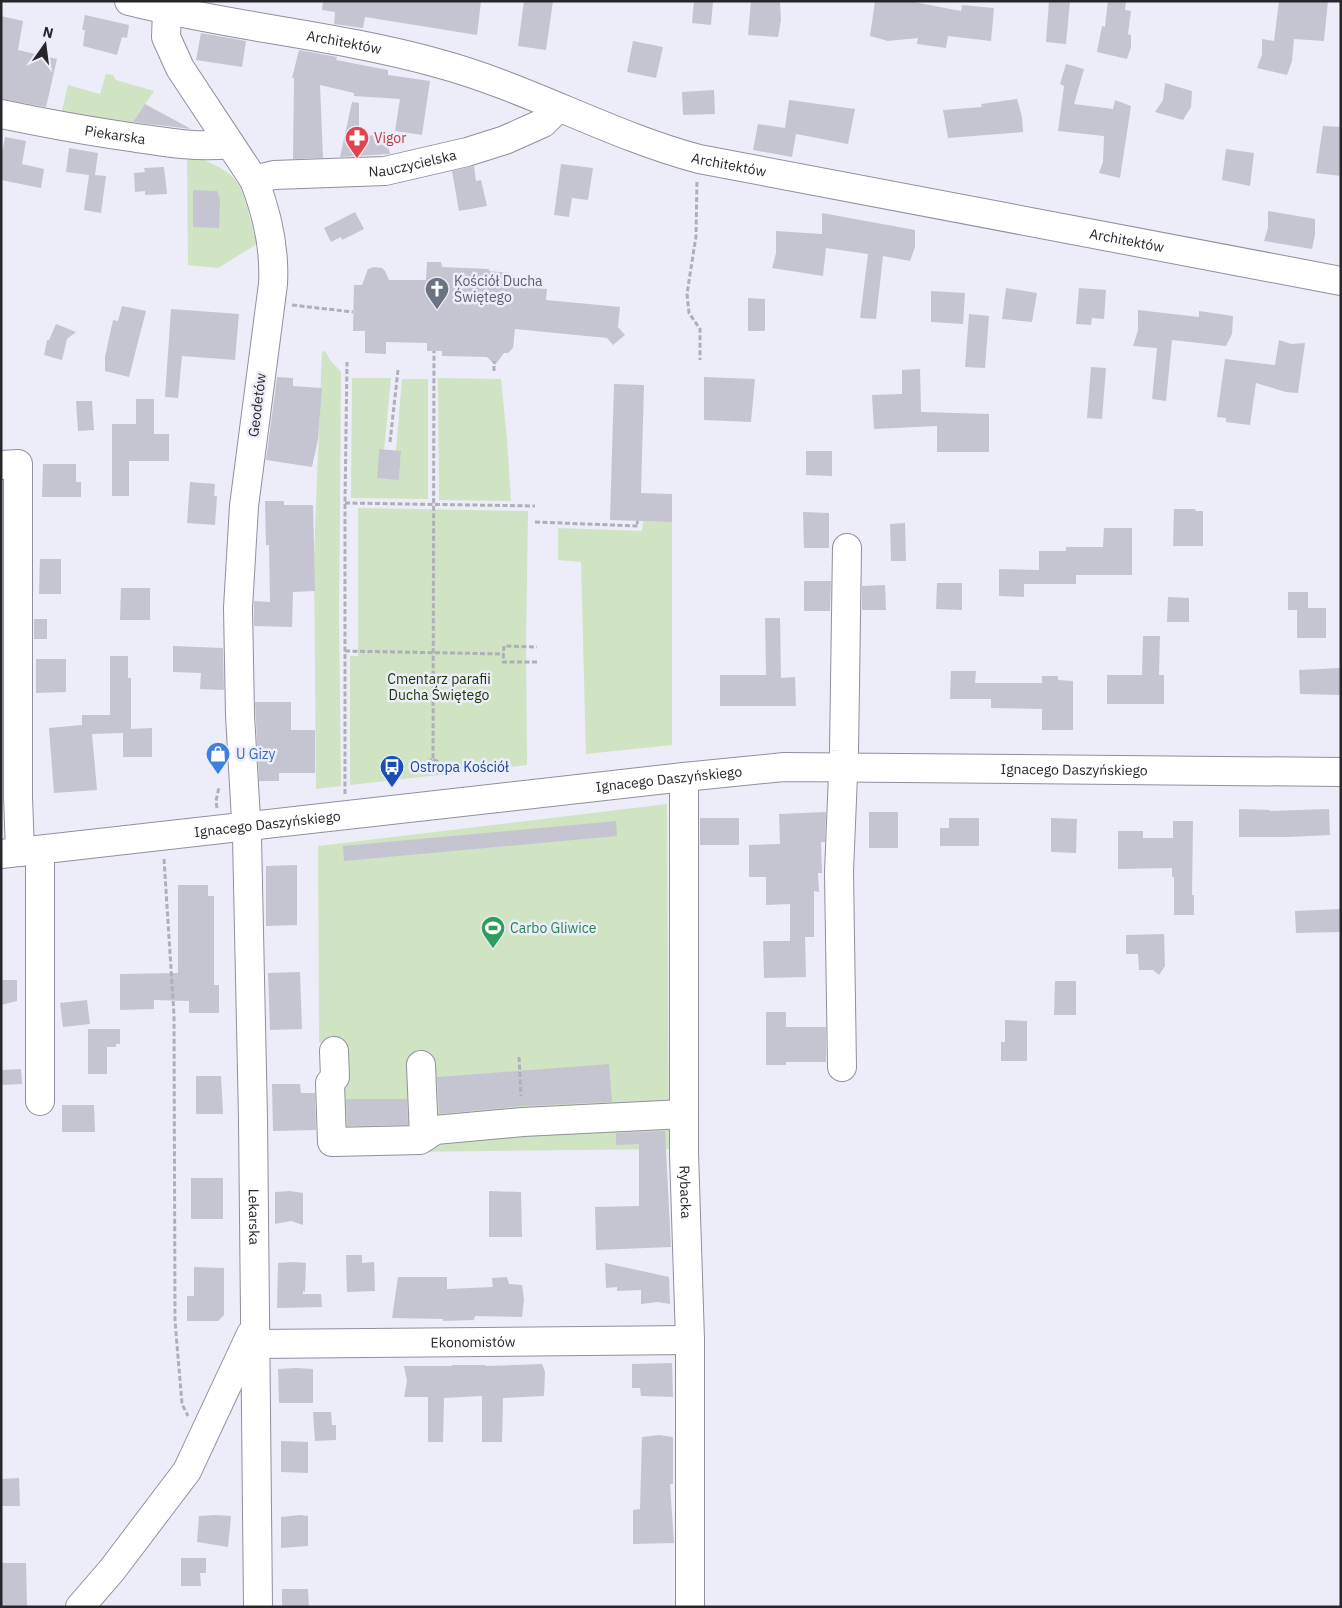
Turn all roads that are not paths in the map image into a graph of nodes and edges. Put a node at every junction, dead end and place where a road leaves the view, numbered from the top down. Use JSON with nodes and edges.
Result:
{"nodes":[{"id":1,"x":130,"y":1,"type":"edge"},
{"id":2,"x":167,"y":11,"type":"junction"},
{"id":3,"x":558,"y":108,"type":"junction"},
{"id":4,"x":1,"y":114,"type":"edge"},
{"id":5,"x":230,"y":144,"type":"junction"},
{"id":6,"x":254,"y":180,"type":"junction"},
{"id":7,"x":1341,"y":281,"type":"edge"},
{"id":8,"x":1,"y":465,"type":"edge"},
{"id":9,"x":846,"y":548,"type":"dead end"},
{"id":10,"x":843,"y":767,"type":"junction"},
{"id":11,"x":1341,"y":772,"type":"edge"},
{"id":12,"x":684,"y":777,"type":"junction"},
{"id":13,"x":246,"y":827,"type":"junction"},
{"id":14,"x":21,"y":852,"type":"edge"},
{"id":15,"x":334,"y":1051,"type":"dead end"},
{"id":16,"x":421,"y":1065,"type":"dead end"},
{"id":17,"x":842,"y":1067,"type":"dead end"},
{"id":18,"x":40,"y":1102,"type":"dead end"},
{"id":19,"x":684,"y":1114,"type":"junction"},
{"id":20,"x":424,"y":1137,"type":"junction"},
{"id":21,"x":255,"y":1335,"type":"junction"},
{"id":22,"x":690,"y":1340,"type":"junction"},
{"id":23,"x":80,"y":1607,"type":"edge"},
{"id":24,"x":258,"y":1607,"type":"edge"},
{"id":25,"x":690,"y":1607,"type":"edge"}],
"edges":[{"from":1,"to":2,"type":"street","name":"Architektów"},
{"from":2,"to":3,"type":"street","name":"Architektów"},
{"from":2,"to":5,"type":"street","name":"Geodetów"},
{"from":3,"to":6,"type":"street","name":"Nauczycielska"},
{"from":3,"to":7,"type":"street","name":"Architektów"},
{"from":4,"to":5,"type":"street","name":"Piekarska"},
{"from":5,"to":6,"type":"street","name":"Geodetów"},
{"from":6,"to":13,"type":"street","name":"Geodetów"},
{"from":8,"to":14,"type":"street"},
{"from":9,"to":10,"type":"street"},
{"from":10,"to":11,"type":"street","name":"Ignacego Daszyńskiego"},
{"from":10,"to":12,"type":"street","name":"Ignacego Daszyńskiego"},
{"from":10,"to":17,"type":"street"},
{"from":12,"to":13,"type":"street","name":"Ignacego Daszyńskiego"},
{"from":12,"to":19,"type":"street","name":"Rybacka"},
{"from":13,"to":14,"type":"street","name":"Ignacego Daszyńskiego"},
{"from":13,"to":21,"type":"street","name":"Lekarska"},
{"from":14,"to":18,"type":"street"},
{"from":15,"to":20,"type":"street"},
{"from":16,"to":20,"type":"street"},
{"from":19,"to":20,"type":"street"},
{"from":19,"to":22,"type":"street","name":"Rybacka"},
{"from":21,"to":22,"type":"street","name":"Ekonomistów"},
{"from":21,"to":23,"type":"street"},
{"from":21,"to":24,"type":"street","name":"Lekarska"},
{"from":22,"to":25,"type":"street","name":"Rybacka"}]}
